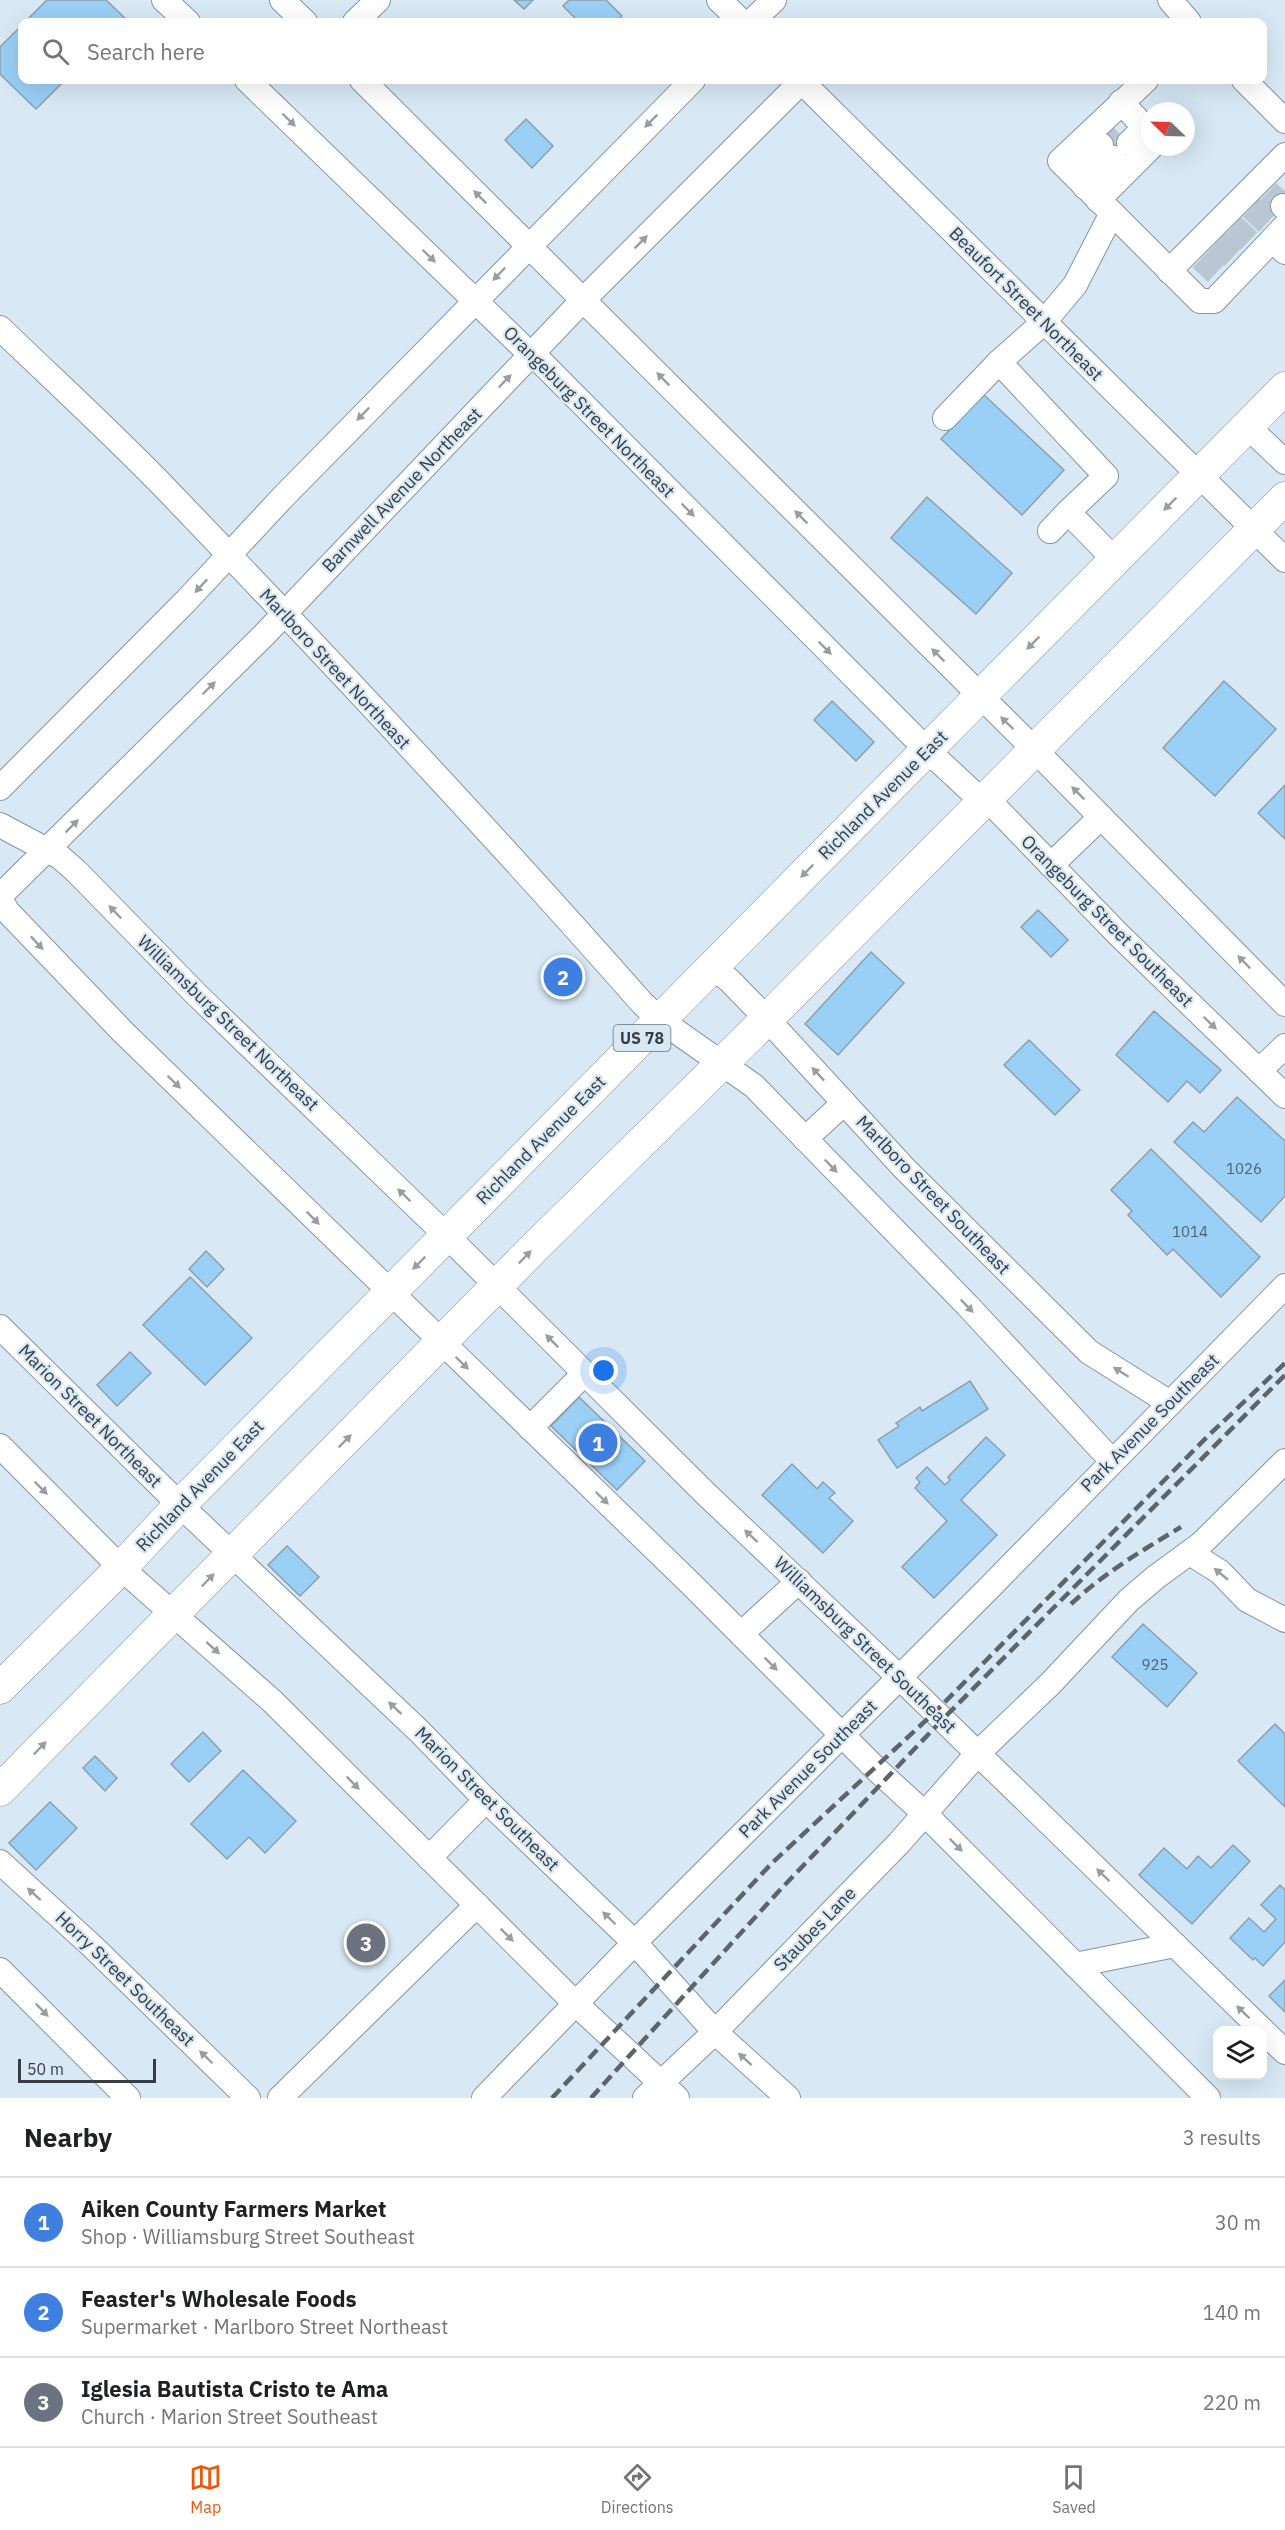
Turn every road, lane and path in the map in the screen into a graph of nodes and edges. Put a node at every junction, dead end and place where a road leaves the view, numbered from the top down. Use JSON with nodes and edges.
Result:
{"nodes":[{"id":1,"x":164,"y":0,"type":"edge"},
{"id":2,"x":282,"y":0,"type":"edge"},
{"id":3,"x":378,"y":0,"type":"edge"},
{"id":4,"x":719,"y":0,"type":"edge"},
{"id":5,"x":774,"y":0,"type":"edge"},
{"id":6,"x":1170,"y":0,"type":"edge"},
{"id":7,"x":184,"y":18,"type":"edge"},
{"id":8,"x":301,"y":18,"type":"edge"},
{"id":9,"x":359,"y":18,"type":"edge"},
{"id":10,"x":738,"y":18,"type":"edge"},
{"id":11,"x":756,"y":18,"type":"edge"},
{"id":12,"x":1186,"y":18,"type":"edge"},
{"id":13,"x":251,"y":84,"type":"edge"},
{"id":14,"x":366,"y":84,"type":"edge"},
{"id":15,"x":689,"y":84,"type":"edge"},
{"id":16,"x":797,"y":84,"type":"edge"},
{"id":17,"x":805,"y":84,"type":"edge"},
{"id":18,"x":1145,"y":84,"type":"edge"},
{"id":19,"x":1248,"y":84,"type":"edge"},
{"id":20,"x":1285,"y":121,"type":"edge"},
{"id":21,"x":1129,"y":133,"type":"edge"},
{"id":22,"x":1285,"y":155,"type":"edge"},
{"id":23,"x":1092,"y":193,"type":"junction"},
{"id":24,"x":1247,"y":234,"type":"edge"},
{"id":25,"x":528,"y":245,"type":"junction"},
{"id":26,"x":1169,"y":271,"type":"junction"},
{"id":27,"x":584,"y":299,"type":"junction"},
{"id":28,"x":475,"y":300,"type":"junction"},
{"id":29,"x":1044,"y":322,"type":"junction"},
{"id":30,"x":0,"y":328,"type":"edge"},
{"id":31,"x":532,"y":354,"type":"junction"},
{"id":32,"x":999,"y":362,"type":"junction"},
{"id":33,"x":1285,"y":388,"type":"edge"},
{"id":34,"x":945,"y":418,"type":"dead end"},
{"id":35,"x":1247,"y":426,"type":"junction"},
{"id":36,"x":1285,"y":462,"type":"edge"},
{"id":37,"x":1198,"y":476,"type":"junction"},
{"id":38,"x":1285,"y":498,"type":"edge"},
{"id":39,"x":1068,"y":512,"type":"junction"},
{"id":40,"x":1252,"y":528,"type":"junction"},
{"id":41,"x":1050,"y":531,"type":"dead end"},
{"id":42,"x":229,"y":556,"type":"junction"},
{"id":43,"x":1115,"y":560,"type":"junction"},
{"id":44,"x":1285,"y":560,"type":"edge"},
{"id":45,"x":284,"y":613,"type":"junction"},
{"id":46,"x":979,"y":697,"type":"junction"},
{"id":47,"x":1034,"y":749,"type":"junction"},
{"id":48,"x":927,"y":750,"type":"junction"},
{"id":49,"x":0,"y":788,"type":"edge"},
{"id":50,"x":983,"y":801,"type":"junction"},
{"id":51,"x":1101,"y":817,"type":"junction"},
{"id":52,"x":0,"y":825,"type":"edge"},
{"id":53,"x":48,"y":850,"type":"junction"},
{"id":54,"x":1051,"y":865,"type":"junction"},
{"id":55,"x":0,"y":897,"type":"edge"},
{"id":56,"x":712,"y":967,"type":"junction"},
{"id":57,"x":1285,"y":1004,"type":"edge"},
{"id":58,"x":767,"y":1019,"type":"junction"},
{"id":59,"x":660,"y":1020,"type":"junction"},
{"id":60,"x":1285,"y":1046,"type":"edge"},
{"id":61,"x":723,"y":1063,"type":"junction"},
{"id":62,"x":1259,"y":1071,"type":"junction"},
{"id":63,"x":1285,"y":1096,"type":"edge"},
{"id":64,"x":844,"y":1103,"type":"junction"},
{"id":65,"x":805,"y":1139,"type":"junction"},
{"id":66,"x":446,"y":1236,"type":"junction"},
{"id":67,"x":497,"y":1286,"type":"junction"},
{"id":68,"x":1285,"y":1286,"type":"edge"},
{"id":69,"x":390,"y":1293,"type":"junction"},
{"id":70,"x":0,"y":1327,"type":"edge"},
{"id":71,"x":442,"y":1343,"type":"junction"},
{"id":72,"x":585,"y":1373,"type":"junction"},
{"id":73,"x":1170,"y":1403,"type":"junction"},
{"id":74,"x":530,"y":1428,"type":"junction"},
{"id":75,"x":0,"y":1446,"type":"edge"},
{"id":76,"x":1112,"y":1461,"type":"junction"},
{"id":77,"x":1285,"y":1461,"type":"edge"},
{"id":78,"x":180,"y":1506,"type":"junction"},
{"id":79,"x":1190,"y":1553,"type":"junction"},
{"id":80,"x":233,"y":1554,"type":"junction"},
{"id":81,"x":122,"y":1568,"type":"junction"},
{"id":82,"x":799,"y":1581,"type":"junction"},
{"id":83,"x":1247,"y":1600,"type":"junction"},
{"id":84,"x":175,"y":1614,"type":"junction"},
{"id":85,"x":1285,"y":1620,"type":"edge"},
{"id":86,"x":741,"y":1634,"type":"junction"},
{"id":87,"x":1285,"y":1636,"type":"edge"},
{"id":88,"x":899,"y":1677,"type":"junction"},
{"id":89,"x":0,"y":1688,"type":"edge"},
{"id":90,"x":842,"y":1734,"type":"junction"},
{"id":91,"x":978,"y":1753,"type":"junction"},
{"id":92,"x":0,"y":1791,"type":"edge"},
{"id":93,"x":486,"y":1800,"type":"junction"},
{"id":94,"x":925,"y":1814,"type":"junction"},
{"id":95,"x":429,"y":1858,"type":"junction"},
{"id":96,"x":0,"y":1862,"type":"edge"},
{"id":97,"x":477,"y":1905,"type":"junction"},
{"id":98,"x":635,"y":1943,"type":"junction"},
{"id":99,"x":1175,"y":1945,"type":"junction"},
{"id":100,"x":1075,"y":1965,"type":"junction"},
{"id":101,"x":0,"y":1970,"type":"edge"},
{"id":102,"x":576,"y":2004,"type":"junction"},
{"id":103,"x":715,"y":2032,"type":"junction"},
{"id":104,"x":1285,"y":2052,"type":"edge"},
{"id":105,"x":661,"y":2093,"type":"edge"},
{"id":106,"x":128,"y":2098,"type":"edge"},
{"id":107,"x":248,"y":2098,"type":"edge"},
{"id":108,"x":280,"y":2098,"type":"edge"},
{"id":109,"x":484,"y":2098,"type":"edge"},
{"id":110,"x":788,"y":2098,"type":"edge"},
{"id":111,"x":1208,"y":2098,"type":"edge"}],
"edges":[{"from":1,"to":7,"type":"street"},
{"from":2,"to":8,"type":"street"},
{"from":3,"to":9,"type":"street"},
{"from":4,"to":10,"type":"street"},
{"from":5,"to":11,"type":"street"},
{"from":6,"to":12,"type":"street"},
{"from":13,"to":28,"type":"street","name":"Orangeburg Street Northeast","one_way":true},
{"from":25,"to":14,"type":"street","one_way":true},
{"from":15,"to":25,"type":"street","one_way":true},
{"from":27,"to":16,"type":"street","name":"Barnwell Avenue Northeast","one_way":true},
{"from":17,"to":29,"type":"street","name":"Beaufort Street Northeast"},
{"from":18,"to":21,"type":"street"},
{"from":19,"to":20,"type":"street"},
{"from":21,"to":23,"type":"street"},
{"from":21,"to":23,"type":"street"},
{"from":21,"to":23,"type":"street"},
{"from":22,"to":24,"type":"street"},
{"from":23,"to":26,"type":"street"},
{"from":23,"to":29,"type":"street"},
{"from":24,"to":26,"type":"street"},
{"from":24,"to":26,"type":"street"},
{"from":25,"to":27,"type":"street"},
{"from":25,"to":28,"type":"street","one_way":true},
{"from":27,"to":31,"type":"street","name":"Barnwell Avenue Northeast"},
{"from":46,"to":27,"type":"street","one_way":true},
{"from":28,"to":31,"type":"street","name":"Orangeburg Street Northeast"},
{"from":28,"to":42,"type":"street","one_way":true},
{"from":29,"to":32,"type":"street"},
{"from":29,"to":37,"type":"street","name":"Beaufort Street Northeast"},
{"from":30,"to":42,"type":"street","name":"Marlboro Street Northeast"},
{"from":45,"to":31,"type":"street","name":"Barnwell Avenue Northeast","one_way":true},
{"from":31,"to":48,"type":"street","name":"Orangeburg Street Northeast","one_way":true},
{"from":32,"to":34,"type":"street"},
{"from":32,"to":39,"type":"street"},
{"from":33,"to":35,"type":"main road","name":"Richland Avenue East","number":"US 78"},
{"from":35,"to":36,"type":"street"},
{"from":35,"to":37,"type":"main road","name":"Richland Avenue East","number":"US 78"},
{"from":37,"to":40,"type":"street","name":"Beaufort Street Northeast"},
{"from":37,"to":43,"type":"main road","name":"Richland Avenue East","number":"US 78","one_way":true},
{"from":38,"to":40,"type":"main road"},
{"from":39,"to":41,"type":"street"},
{"from":39,"to":43,"type":"street"},
{"from":40,"to":44,"type":"street","name":"Beaufort Street Northeast"},
{"from":40,"to":47,"type":"main road"},
{"from":42,"to":45,"type":"street","name":"Marlboro Street Northeast"},
{"from":42,"to":49,"type":"street","one_way":true},
{"from":43,"to":46,"type":"main road","name":"Richland Avenue East","number":"US 78","one_way":true},
{"from":53,"to":45,"type":"street","name":"Barnwell Avenue Northeast","one_way":true},
{"from":45,"to":59,"type":"street","name":"Marlboro Street Northeast"},
{"from":47,"to":46,"type":"street","one_way":true},
{"from":46,"to":48,"type":"main road","name":"Richland Avenue East","number":"US 78"},
{"from":47,"to":50,"type":"main road"},
{"from":51,"to":47,"type":"street","one_way":true},
{"from":48,"to":50,"type":"street","name":"Orangeburg Street Southeast"},
{"from":48,"to":56,"type":"main road","name":"Richland Avenue East","number":"US 78","one_way":true},
{"from":50,"to":54,"type":"street","name":"Orangeburg Street Southeast"},
{"from":50,"to":58,"type":"main road"},
{"from":51,"to":54,"type":"street"},
{"from":57,"to":51,"type":"street","one_way":true},
{"from":52,"to":53,"type":"street","name":"Williamsburg Street Northeast"},
{"from":53,"to":55,"type":"street","name":"Barnwell Avenue Northeast"},
{"from":66,"to":53,"type":"street","name":"Williamsburg Street Northeast","one_way":true},
{"from":54,"to":62,"type":"street","name":"Orangeburg Street Southeast","one_way":true},
{"from":55,"to":69,"type":"street","one_way":true},
{"from":56,"to":58,"type":"street","name":"Marlboro Street Southeast"},
{"from":56,"to":59,"type":"main road","name":"Richland Avenue East","number":"US 78"},
{"from":58,"to":61,"type":"main road"},
{"from":64,"to":58,"type":"street","name":"Marlboro Street Southeast","one_way":true},
{"from":59,"to":61,"type":"street"},
{"from":59,"to":66,"type":"main road","name":"Richland Avenue East","number":"US 78"},
{"from":60,"to":62,"type":"street"},
{"from":61,"to":65,"type":"street"},
{"from":67,"to":61,"type":"main road","one_way":true},
{"from":62,"to":63,"type":"street","name":"Orangeburg Street Southeast"},
{"from":64,"to":65,"type":"street"},
{"from":73,"to":64,"type":"street","name":"Marlboro Street Southeast","one_way":true},
{"from":65,"to":76,"type":"street","one_way":true},
{"from":66,"to":67,"type":"street","name":"Williamsburg Street Southeast"},
{"from":66,"to":69,"type":"main road","name":"Richland Avenue East","number":"US 78","one_way":true},
{"from":67,"to":71,"type":"main road"},
{"from":72,"to":67,"type":"street","name":"Williamsburg Street Southeast","one_way":true},
{"from":68,"to":73,"type":"street","name":"Park Avenue Southeast"},
{"from":69,"to":71,"type":"street"},
{"from":69,"to":78,"type":"main road","name":"Richland Avenue East","number":"US 78"},
{"from":70,"to":78,"type":"street","name":"Marion Street Northeast"},
{"from":71,"to":74,"type":"street","one_way":true},
{"from":80,"to":71,"type":"main road","one_way":true},
{"from":72,"to":74,"type":"street"},
{"from":82,"to":72,"type":"street","name":"Williamsburg Street Southeast","one_way":true},
{"from":73,"to":76,"type":"street","name":"Park Avenue Southeast"},
{"from":74,"to":86,"type":"street","one_way":true},
{"from":75,"to":81,"type":"street","one_way":true},
{"from":76,"to":88,"type":"street","name":"Park Avenue Southeast"},
{"from":77,"to":79,"type":"street"},
{"from":78,"to":80,"type":"street","name":"Marion Street Southeast"},
{"from":78,"to":81,"type":"main road","name":"Richland Avenue East","number":"US 78"},
{"from":83,"to":79,"type":"street","one_way":true},
{"from":79,"to":91,"type":"street"},
{"from":84,"to":80,"type":"main road","one_way":true},
{"from":93,"to":80,"type":"street","name":"Marion Street Southeast","one_way":true},
{"from":81,"to":84,"type":"street"},
{"from":81,"to":89,"type":"main road","name":"Richland Avenue East","number":"US 78"},
{"from":82,"to":86,"type":"street"},
{"from":82,"to":88,"type":"street","name":"Williamsburg Street Southeast"},
{"from":83,"to":85,"type":"street"},
{"from":83,"to":87,"type":"street"},
{"from":92,"to":84,"type":"main road","one_way":true},
{"from":84,"to":95,"type":"street","one_way":true},
{"from":86,"to":90,"type":"street","one_way":true},
{"from":88,"to":90,"type":"street","name":"Park Avenue Southeast"},
{"from":88,"to":91,"type":"street","name":"Williamsburg Street Southeast"},
{"from":90,"to":94,"type":"street"},
{"from":90,"to":98,"type":"street","name":"Park Avenue Southeast"},
{"from":91,"to":94,"type":"street","name":"Staubes Lane"},
{"from":99,"to":91,"type":"street","name":"Williamsburg Street Southeast","one_way":true},
{"from":93,"to":95,"type":"street"},
{"from":98,"to":93,"type":"street","name":"Marion Street Southeast","one_way":true},
{"from":94,"to":100,"type":"street","one_way":true},
{"from":94,"to":103,"type":"street","name":"Staubes Lane"},
{"from":95,"to":97,"type":"street"},
{"from":107,"to":96,"type":"street","name":"Horry Street Southeast","one_way":true},
{"from":97,"to":102,"type":"street","one_way":true},
{"from":97,"to":108,"type":"street"},
{"from":98,"to":102,"type":"street","name":"Park Avenue Southeast"},
{"from":98,"to":103,"type":"street","name":"Marion Street Southeast"},
{"from":99,"to":100,"type":"street"},
{"from":104,"to":99,"type":"street","name":"Williamsburg Street Southeast","one_way":true},
{"from":100,"to":111,"type":"street"},
{"from":101,"to":106,"type":"street","one_way":true},
{"from":102,"to":105,"type":"street"},
{"from":102,"to":109,"type":"street","name":"Park Avenue Southeast"},
{"from":103,"to":105,"type":"street","name":"Staubes Lane"},
{"from":110,"to":103,"type":"street","name":"Marion Street Southeast","one_way":true}]}
